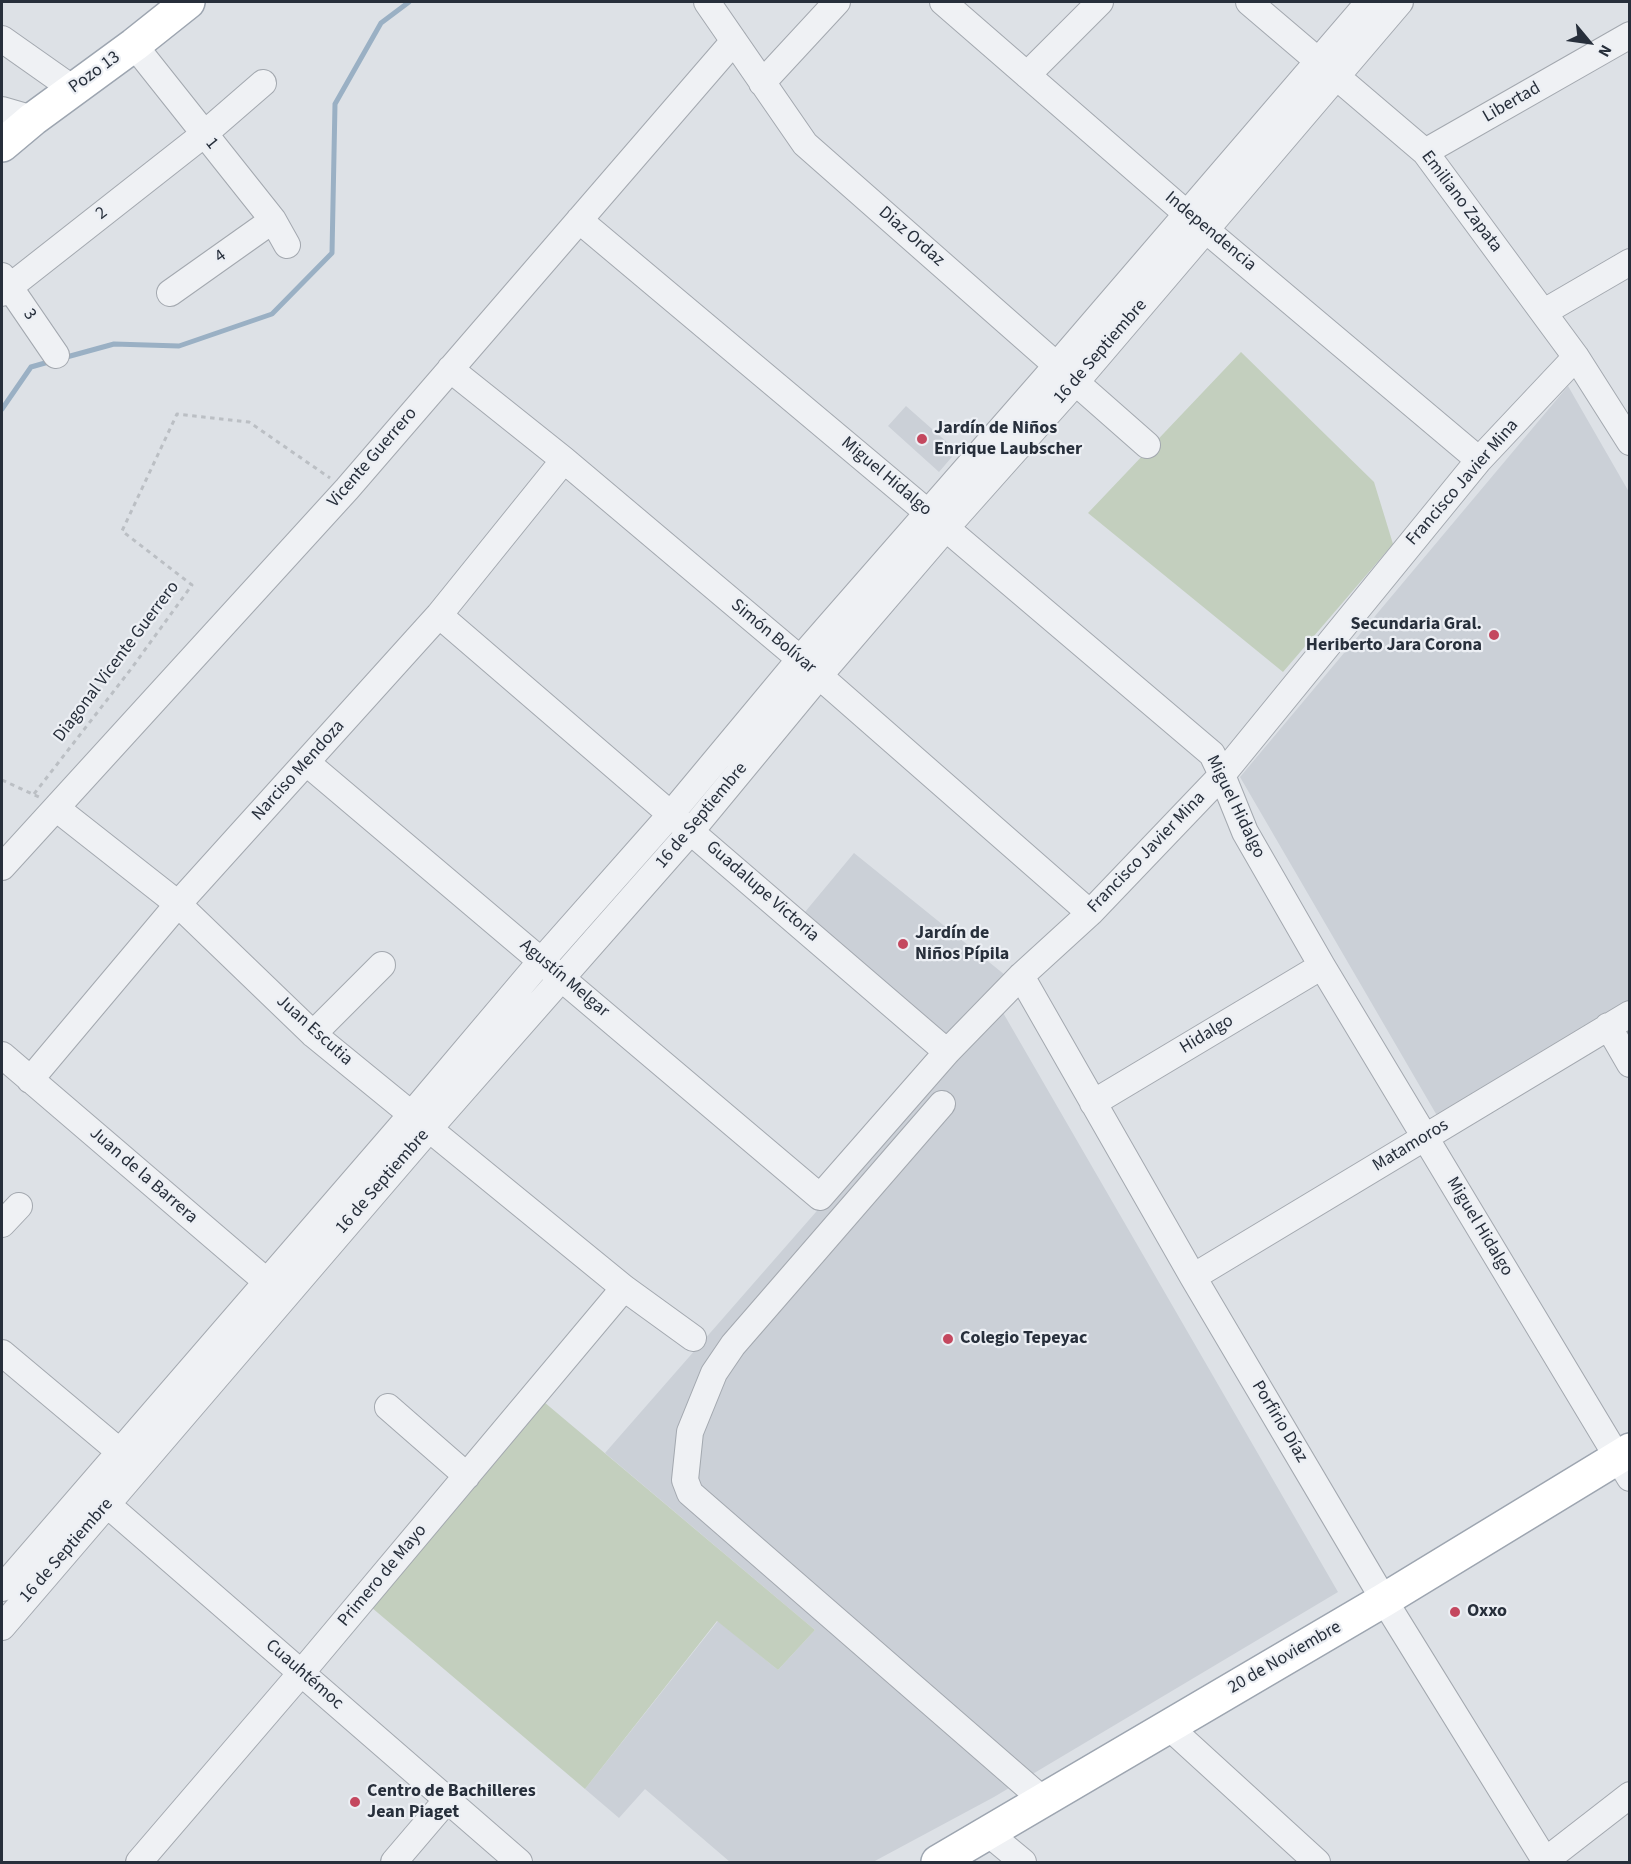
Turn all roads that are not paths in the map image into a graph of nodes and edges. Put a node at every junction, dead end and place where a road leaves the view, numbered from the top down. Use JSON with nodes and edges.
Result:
{"nodes":[{"id":1,"x":188,"y":2,"type":"edge"},
{"id":2,"x":707,"y":2,"type":"edge"},
{"id":3,"x":837,"y":2,"type":"edge"},
{"id":4,"x":943,"y":2,"type":"edge"},
{"id":5,"x":1100,"y":2,"type":"edge"},
{"id":6,"x":1249,"y":2,"type":"edge"},
{"id":7,"x":1369,"y":2,"type":"edge"},
{"id":8,"x":1400,"y":2,"type":"edge"},
{"id":9,"x":1629,"y":35,"type":"edge"},
{"id":10,"x":2,"y":39,"type":"edge"},
{"id":11,"x":734,"y":41,"type":"junction"},
{"id":12,"x":134,"y":45,"type":"junction"},
{"id":13,"x":1328,"y":69,"type":"junction"},
{"id":14,"x":1027,"y":75,"type":"junction"},
{"id":15,"x":263,"y":83,"type":"dead end"},
{"id":16,"x":762,"y":83,"type":"junction"},
{"id":17,"x":73,"y":89,"type":"junction"},
{"id":18,"x":2,"y":110,"type":"edge"},
{"id":19,"x":33,"y":119,"type":"junction"},
{"id":20,"x":204,"y":135,"type":"junction"},
{"id":21,"x":2,"y":145,"type":"edge"},
{"id":22,"x":1425,"y":152,"type":"junction"},
{"id":23,"x":273,"y":220,"type":"junction"},
{"id":24,"x":579,"y":220,"type":"junction"},
{"id":25,"x":1197,"y":222,"type":"junction"},
{"id":26,"x":287,"y":245,"type":"dead end"},
{"id":27,"x":1629,"y":262,"type":"edge"},
{"id":28,"x":4,"y":285,"type":"edge"},
{"id":29,"x":170,"y":293,"type":"dead end"},
{"id":30,"x":1544,"y":312,"type":"junction"},
{"id":31,"x":56,"y":355,"type":"dead end"},
{"id":32,"x":1576,"y":357,"type":"junction"},
{"id":33,"x":1057,"y":365,"type":"junction"},
{"id":34,"x":450,"y":369,"type":"junction"},
{"id":35,"x":1076,"y":382,"type":"junction"},
{"id":36,"x":1629,"y":442,"type":"edge"},
{"id":37,"x":1147,"y":444,"type":"dead end"},
{"id":38,"x":564,"y":460,"type":"junction"},
{"id":39,"x":1479,"y":460,"type":"junction"},
{"id":40,"x":936,"y":520,"type":"junction"},
{"id":41,"x":440,"y":615,"type":"junction"},
{"id":42,"x":800,"y":659,"type":"junction"},
{"id":43,"x":819,"y":676,"type":"junction"},
{"id":44,"x":307,"y":763,"type":"junction"},
{"id":45,"x":1222,"y":775,"type":"junction"},
{"id":46,"x":56,"y":808,"type":"junction"},
{"id":47,"x":671,"y":814,"type":"junction"},
{"id":48,"x":691,"y":831,"type":"junction"},
{"id":49,"x":2,"y":867,"type":"edge"},
{"id":50,"x":178,"y":904,"type":"junction"},
{"id":51,"x":1090,"y":913,"type":"junction"},
{"id":52,"x":542,"y":960,"type":"junction"},
{"id":53,"x":382,"y":965,"type":"dead end"},
{"id":54,"x":1322,"y":966,"type":"junction"},
{"id":55,"x":1021,"y":976,"type":"junction"},
{"id":56,"x":562,"y":977,"type":"junction"},
{"id":57,"x":1619,"y":1020,"type":"edge"},
{"id":58,"x":313,"y":1034,"type":"junction"},
{"id":59,"x":947,"y":1052,"type":"junction"},
{"id":60,"x":2,"y":1055,"type":"edge"},
{"id":61,"x":1629,"y":1064,"type":"edge"},
{"id":62,"x":30,"y":1080,"type":"junction"},
{"id":63,"x":1093,"y":1103,"type":"junction"},
{"id":64,"x":942,"y":1104,"type":"dead end"},
{"id":65,"x":420,"y":1122,"type":"junction"},
{"id":66,"x":1425,"y":1138,"type":"junction"},
{"id":67,"x":820,"y":1197,"type":"joint"},
{"id":68,"x":19,"y":1206,"type":"dead end"},
{"id":69,"x":2,"y":1224,"type":"edge"},
{"id":70,"x":1193,"y":1277,"type":"junction"},
{"id":71,"x":624,"y":1288,"type":"junction"},
{"id":72,"x":276,"y":1289,"type":"junction"},
{"id":73,"x":693,"y":1338,"type":"dead end"},
{"id":74,"x":2,"y":1353,"type":"edge"},
{"id":75,"x":388,"y":1407,"type":"dead end"},
{"id":76,"x":129,"y":1460,"type":"junction"},
{"id":77,"x":1626,"y":1462,"type":"edge"},
{"id":78,"x":467,"y":1476,"type":"junction"},
{"id":79,"x":98,"y":1496,"type":"junction"},
{"id":80,"x":2,"y":1588,"type":"edge"},
{"id":81,"x":1384,"y":1600,"type":"junction"},
{"id":82,"x":4,"y":1619,"type":"edge"},
{"id":83,"x":302,"y":1672,"type":"junction"},
{"id":84,"x":1168,"y":1726,"type":"junction"},
{"id":85,"x":1629,"y":1795,"type":"edge"},
{"id":86,"x":1043,"y":1800,"type":"junction"},
{"id":87,"x":446,"y":1801,"type":"junction"},
{"id":88,"x":988,"y":1833,"type":"junction"},
{"id":89,"x":1546,"y":1862,"type":"edge"},
{"id":90,"x":139,"y":1863,"type":"edge"},
{"id":91,"x":394,"y":1863,"type":"edge"},
{"id":92,"x":519,"y":1863,"type":"edge"},
{"id":93,"x":938,"y":1863,"type":"edge"},
{"id":94,"x":1023,"y":1863,"type":"edge"},
{"id":95,"x":1317,"y":1863,"type":"edge"}],
"edges":[{"from":1,"to":12,"type":"main road","name":"Pozo 13"},
{"from":2,"to":11,"type":"street","name":"Diaz Ordaz"},
{"from":3,"to":16,"type":"street"},
{"from":4,"to":14,"type":"street","name":"Independencia"},
{"from":5,"to":14,"type":"street"},
{"from":6,"to":13,"type":"street","name":"Emiliano Zapata"},
{"from":7,"to":13,"type":"street","name":"16 de Septiembre"},
{"from":8,"to":13,"type":"street","name":"16 de Septiembre"},
{"from":9,"to":22,"type":"street","name":"Libertad"},
{"from":10,"to":17,"type":"street"},
{"from":11,"to":16,"type":"street","name":"Diaz Ordaz"},
{"from":11,"to":24,"type":"street","name":"Vicente Guerrero"},
{"from":12,"to":17,"type":"main road","name":"Pozo 13"},
{"from":12,"to":20,"type":"street","name":"1"},
{"from":13,"to":22,"type":"street","name":"Emiliano Zapata"},
{"from":13,"to":25,"type":"street","name":"16 de Septiembre"},
{"from":14,"to":25,"type":"street","name":"Independencia"},
{"from":15,"to":20,"type":"street","name":"2"},
{"from":16,"to":33,"type":"street","name":"Diaz Ordaz"},
{"from":17,"to":19,"type":"main road","name":"Pozo 13"},
{"from":18,"to":19,"type":"street"},
{"from":19,"to":21,"type":"main road","name":"Pozo 13"},
{"from":20,"to":23,"type":"street","name":"1"},
{"from":20,"to":28,"type":"street","name":"2"},
{"from":22,"to":30,"type":"street","name":"Emiliano Zapata"},
{"from":23,"to":26,"type":"street","name":"1"},
{"from":23,"to":29,"type":"street","name":"4"},
{"from":24,"to":34,"type":"street","name":"Vicente Guerrero"},
{"from":24,"to":40,"type":"street","name":"Miguel Hidalgo"},
{"from":25,"to":33,"type":"street","name":"16 de Septiembre"},
{"from":25,"to":35,"type":"street","name":"16 de Septiembre"},
{"from":25,"to":39,"type":"street","name":"Independencia"},
{"from":27,"to":30,"type":"street"},
{"from":28,"to":31,"type":"street","name":"3"},
{"from":30,"to":32,"type":"street","name":"Emiliano Zapata"},
{"from":32,"to":36,"type":"street","name":"Emiliano Zapata"},
{"from":32,"to":39,"type":"street","name":"Francisco Javier Mina"},
{"from":33,"to":35,"type":"street","name":"Diaz Ordaz"},
{"from":33,"to":40,"type":"street","name":"16 de Septiembre"},
{"from":34,"to":38,"type":"street","name":"Simón Bolívar"},
{"from":34,"to":46,"type":"street","name":"Vicente Guerrero"},
{"from":35,"to":37,"type":"street","name":"Diaz Ordaz"},
{"from":35,"to":40,"type":"street","name":"16 de Septiembre"},
{"from":38,"to":41,"type":"street","name":"Narciso Mendoza"},
{"from":38,"to":42,"type":"street","name":"Simón Bolívar"},
{"from":39,"to":45,"type":"street","name":"Francisco Javier Mina"},
{"from":40,"to":42,"type":"street","name":"16 de Septiembre"},
{"from":40,"to":43,"type":"street","name":"16 de Septiembre"},
{"from":40,"to":45,"type":"street","name":"Miguel Hidalgo"},
{"from":41,"to":44,"type":"street","name":"Narciso Mendoza"},
{"from":41,"to":47,"type":"street","name":"Guadalupe Victoria"},
{"from":42,"to":43,"type":"street","name":"Simón Bolívar"},
{"from":42,"to":47,"type":"street","name":"16 de Septiembre"},
{"from":43,"to":48,"type":"street","name":"16 de Septiembre"},
{"from":43,"to":51,"type":"street","name":"Simón Bolívar"},
{"from":44,"to":50,"type":"street","name":"Narciso Mendoza"},
{"from":44,"to":52,"type":"street","name":"Agustín Melgar"},
{"from":45,"to":51,"type":"street","name":"Francisco Javier Mina"},
{"from":45,"to":54,"type":"street","name":"Miguel Hidalgo"},
{"from":46,"to":49,"type":"street","name":"Vicente Guerrero"},
{"from":46,"to":50,"type":"street","name":"Juan Escutia"},
{"from":47,"to":48,"type":"street","name":"Guadalupe Victoria"},
{"from":47,"to":52,"type":"street","name":"16 de Septiembre"},
{"from":48,"to":56,"type":"street","name":"16 de Septiembre"},
{"from":48,"to":59,"type":"street","name":"Guadalupe Victoria"},
{"from":50,"to":58,"type":"street","name":"Juan Escutia"},
{"from":50,"to":62,"type":"street","name":"Narciso Mendoza"},
{"from":51,"to":55,"type":"street","name":"Francisco Javier Mina"},
{"from":52,"to":56,"type":"street","name":"Agustín Melgar"},
{"from":52,"to":65,"type":"street","name":"16 de Septiembre"},
{"from":53,"to":58,"type":"street"},
{"from":54,"to":63,"type":"street","name":"Hidalgo"},
{"from":54,"to":66,"type":"street","name":"Miguel Hidalgo"},
{"from":55,"to":59,"type":"street","name":"Francisco Javier Mina"},
{"from":55,"to":63,"type":"street","name":"Porfirio Díaz"},
{"from":56,"to":65,"type":"street","name":"16 de Septiembre"},
{"from":56,"to":67,"type":"street","name":"Agustín Melgar"},
{"from":57,"to":61,"type":"street"},
{"from":57,"to":66,"type":"street","name":"Matamoros"},
{"from":58,"to":65,"type":"street","name":"Juan Escutia"},
{"from":59,"to":67,"type":"street","name":"Francisco Javier Mina"},
{"from":60,"to":62,"type":"street","name":"Juan de la Barrera"},
{"from":62,"to":72,"type":"street","name":"Juan de la Barrera"},
{"from":63,"to":70,"type":"street","name":"Porfirio Díaz"},
{"from":64,"to":86,"type":"street"},
{"from":65,"to":71,"type":"street","name":"Juan Escutia"},
{"from":65,"to":72,"type":"street","name":"16 de Septiembre"},
{"from":66,"to":70,"type":"street","name":"Matamoros"},
{"from":66,"to":77,"type":"street","name":"Miguel Hidalgo"},
{"from":68,"to":69,"type":"street"},
{"from":70,"to":81,"type":"street","name":"Porfirio Díaz"},
{"from":71,"to":73,"type":"street","name":"Juan Escutia"},
{"from":71,"to":78,"type":"street","name":"Primero de Mayo"},
{"from":72,"to":76,"type":"street","name":"16 de Septiembre"},
{"from":74,"to":76,"type":"street"},
{"from":75,"to":78,"type":"street"},
{"from":76,"to":79,"type":"street","name":"16 de Septiembre"},
{"from":77,"to":81,"type":"main road","name":"20 de Noviembre"},
{"from":78,"to":83,"type":"street","name":"Primero de Mayo"},
{"from":79,"to":80,"type":"street","name":"16 de Septiembre"},
{"from":79,"to":82,"type":"street","name":"16 de Septiembre"},
{"from":79,"to":83,"type":"street","name":"Cuauhtémoc"},
{"from":81,"to":84,"type":"main road","name":"20 de Noviembre"},
{"from":81,"to":89,"type":"street","name":"Porfirio Díaz"},
{"from":83,"to":87,"type":"street","name":"Cuauhtémoc"},
{"from":83,"to":90,"type":"street","name":"Primero de Mayo"},
{"from":84,"to":86,"type":"main road","name":"20 de Noviembre"},
{"from":84,"to":95,"type":"street"},
{"from":85,"to":89,"type":"street"},
{"from":86,"to":88,"type":"main road","name":"20 de Noviembre"},
{"from":87,"to":91,"type":"street"},
{"from":87,"to":92,"type":"street","name":"Cuauhtémoc"},
{"from":88,"to":93,"type":"main road","name":"20 de Noviembre"},
{"from":88,"to":94,"type":"street"}]}
